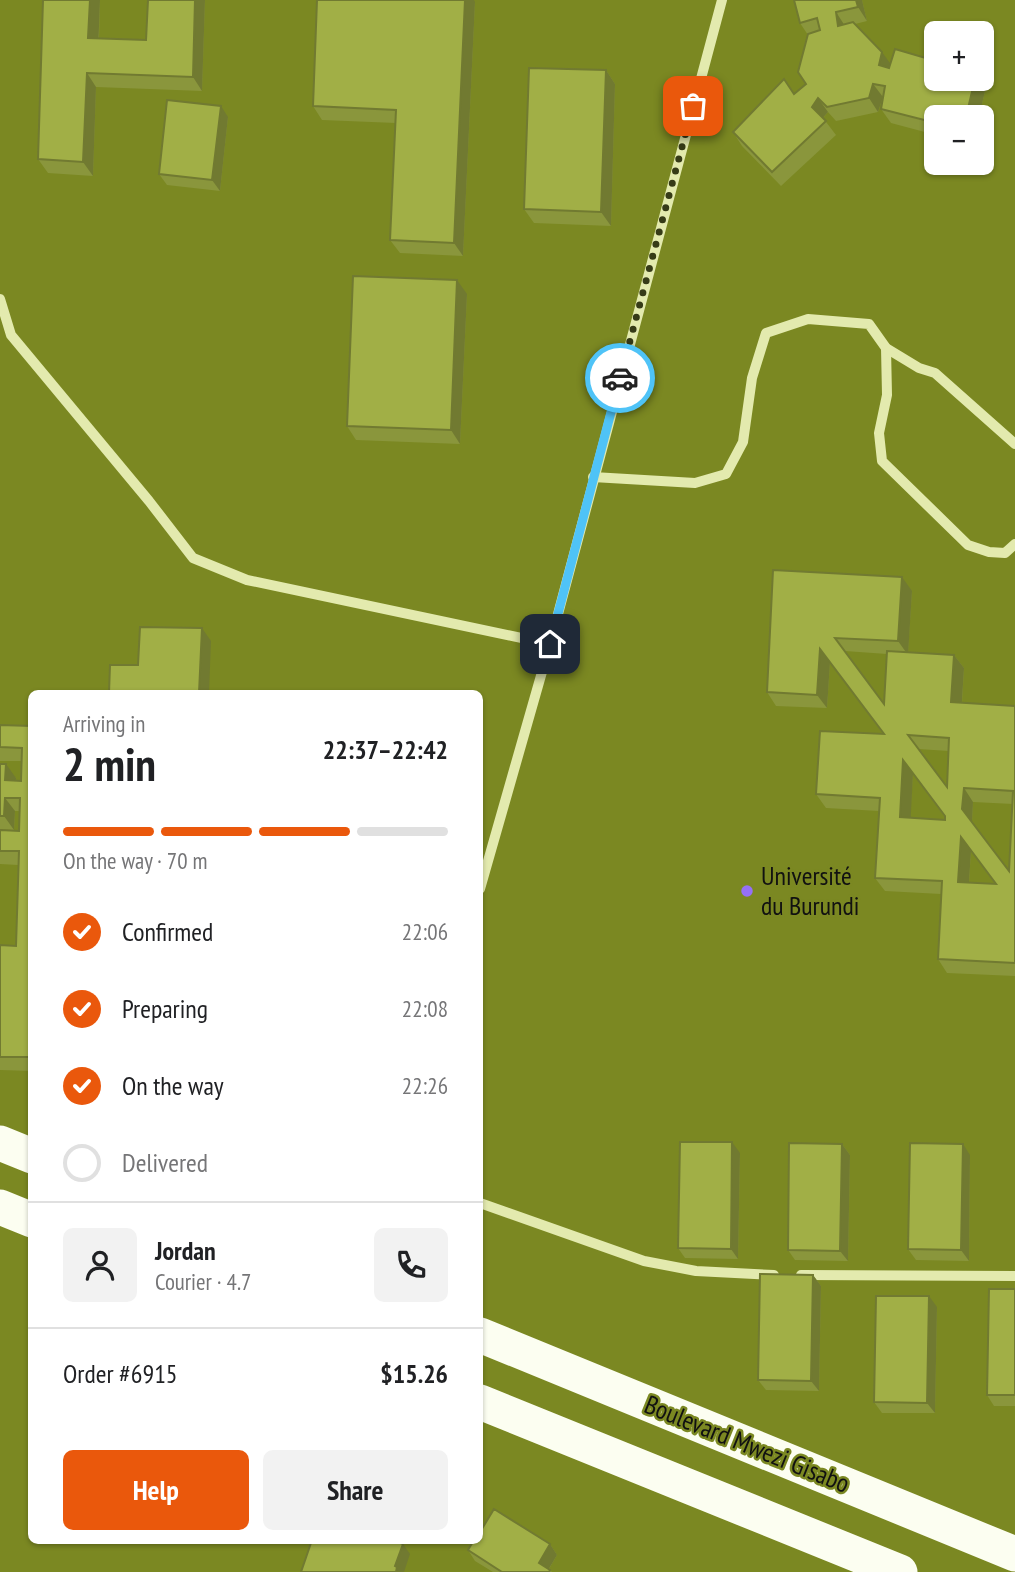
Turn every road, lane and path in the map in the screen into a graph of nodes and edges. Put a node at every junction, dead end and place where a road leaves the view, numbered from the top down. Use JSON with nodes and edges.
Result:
{"nodes":[{"id":1,"x":722,"y":0,"type":"edge"},
{"id":2,"x":0,"y":299,"type":"edge"},
{"id":3,"x":886,"y":348,"type":"junction"},
{"id":4,"x":1015,"y":444,"type":"edge"},
{"id":5,"x":593,"y":477,"type":"junction"},
{"id":6,"x":1015,"y":544,"type":"edge"},
{"id":7,"x":550,"y":644,"type":"junction"},
{"id":8,"x":483,"y":878,"type":"edge"},
{"id":9,"x":0,"y":1143,"type":"edge"},
{"id":10,"x":28,"y":1154,"type":"edge"},
{"id":11,"x":483,"y":1203,"type":"edge"},
{"id":12,"x":0,"y":1207,"type":"edge"},
{"id":13,"x":28,"y":1218,"type":"edge"},
{"id":14,"x":782,"y":1275,"type":"edge"},
{"id":15,"x":796,"y":1275,"type":"edge"},
{"id":16,"x":1015,"y":1276,"type":"edge"},
{"id":17,"x":483,"y":1336,"type":"edge"},
{"id":18,"x":483,"y":1403,"type":"edge"},
{"id":19,"x":1015,"y":1554,"type":"edge"},
{"id":20,"x":900,"y":1572,"type":"edge"}],
"edges":[{"from":1,"to":5,"type":"lane"},
{"from":2,"to":7,"type":"lane"},
{"from":3,"to":4,"type":"lane"},
{"from":3,"to":5,"type":"lane"},
{"from":3,"to":6,"type":"lane"},
{"from":5,"to":7,"type":"lane"},
{"from":7,"to":8,"type":"lane"},
{"from":9,"to":10,"type":"main road"},
{"from":11,"to":14,"type":"lane"},
{"from":12,"to":13,"type":"main road"},
{"from":15,"to":16,"type":"lane"},
{"from":17,"to":19,"type":"main road","name":"Boulevard Mwezi Gisabo"},
{"from":18,"to":20,"type":"main road"}]}
